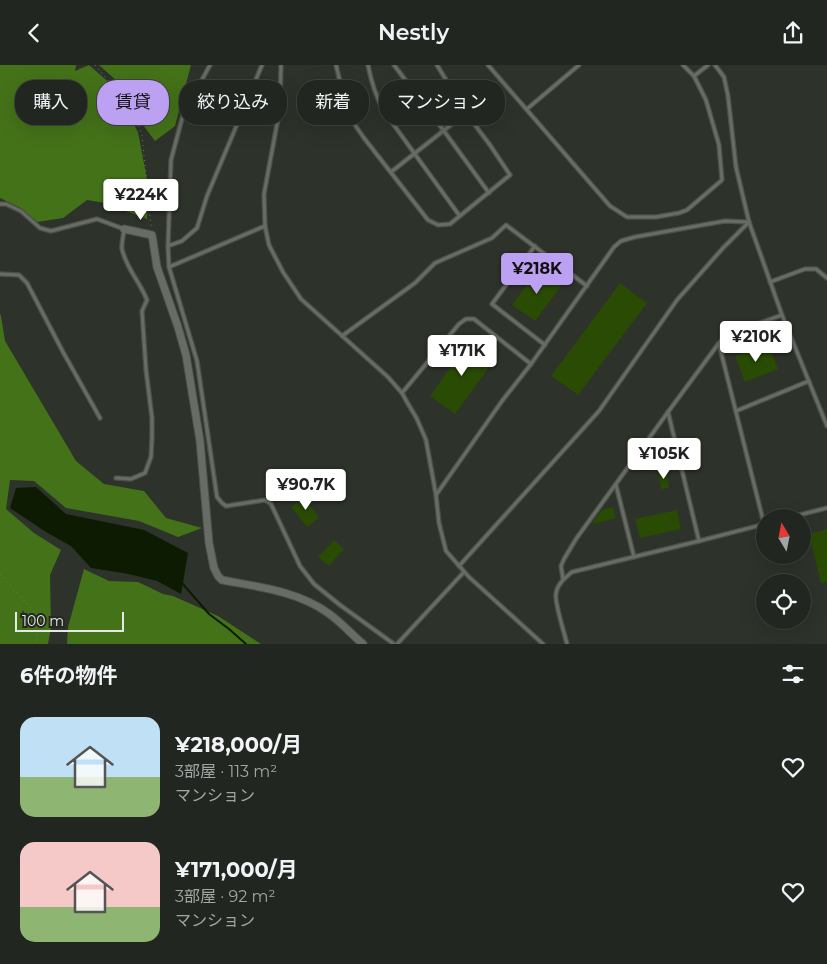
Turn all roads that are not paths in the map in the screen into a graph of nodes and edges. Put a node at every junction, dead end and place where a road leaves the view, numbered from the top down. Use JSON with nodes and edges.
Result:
{"nodes":[{"id":1,"x":210,"y":65,"type":"edge"},
{"id":2,"x":262,"y":65,"type":"edge"},
{"id":3,"x":281,"y":65,"type":"edge"},
{"id":4,"x":336,"y":65,"type":"edge"},
{"id":5,"x":368,"y":65,"type":"edge"},
{"id":6,"x":394,"y":65,"type":"edge"},
{"id":7,"x":437,"y":65,"type":"edge"},
{"id":8,"x":488,"y":65,"type":"edge"},
{"id":9,"x":579,"y":65,"type":"edge"},
{"id":10,"x":683,"y":65,"type":"edge"},
{"id":11,"x":708,"y":65,"type":"edge"},
{"id":12,"x":715,"y":65,"type":"edge"},
{"id":13,"x":694,"y":76,"type":"junction"},
{"id":14,"x":446,"y":80,"type":"edge"},
{"id":15,"x":527,"y":109,"type":"junction"},
{"id":16,"x":451,"y":125,"type":"edge"},
{"id":17,"x":475,"y":125,"type":"edge"},
{"id":18,"x":444,"y":131,"type":"junction"},
{"id":19,"x":415,"y":154,"type":"junction"},
{"id":20,"x":391,"y":172,"type":"junction"},
{"id":21,"x":489,"y":193,"type":"junction"},
{"id":22,"x":0,"y":204,"type":"edge"},
{"id":23,"x":459,"y":215,"type":"junction"},
{"id":24,"x":748,"y":222,"type":"junction"},
{"id":25,"x":265,"y":227,"type":"junction"},
{"id":26,"x":124,"y":229,"type":"junction"},
{"id":27,"x":168,"y":246,"type":"junction"},
{"id":28,"x":535,"y":246,"type":"junction"},
{"id":29,"x":169,"y":267,"type":"junction"},
{"id":30,"x":0,"y":275,"type":"edge"},
{"id":31,"x":827,"y":278,"type":"edge"},
{"id":32,"x":770,"y":282,"type":"junction"},
{"id":33,"x":587,"y":286,"type":"junction"},
{"id":34,"x":782,"y":315,"type":"junction"},
{"id":35,"x":342,"y":336,"type":"junction"},
{"id":36,"x":719,"y":343,"type":"junction"},
{"id":37,"x":545,"y":345,"type":"junction"},
{"id":38,"x":531,"y":364,"type":"junction"},
{"id":39,"x":809,"y":381,"type":"junction"},
{"id":40,"x":402,"y":393,"type":"junction"},
{"id":41,"x":668,"y":411,"type":"junction"},
{"id":42,"x":736,"y":411,"type":"junction"},
{"id":43,"x":100,"y":418,"type":"dead end"},
{"id":44,"x":827,"y":426,"type":"edge"},
{"id":45,"x":116,"y":478,"type":"dead end"},
{"id":46,"x":616,"y":484,"type":"junction"},
{"id":47,"x":436,"y":495,"type":"junction"},
{"id":48,"x":827,"y":508,"type":"edge"},
{"id":49,"x":761,"y":509,"type":"edge"},
{"id":50,"x":811,"y":512,"type":"edge"},
{"id":51,"x":756,"y":526,"type":"edge"},
{"id":52,"x":699,"y":541,"type":"junction"},
{"id":53,"x":634,"y":557,"type":"junction"},
{"id":54,"x":459,"y":566,"type":"junction"},
{"id":55,"x":464,"y":572,"type":"junction"},
{"id":56,"x":563,"y":579,"type":"junction"},
{"id":57,"x":362,"y":644,"type":"edge"},
{"id":58,"x":395,"y":644,"type":"edge"},
{"id":59,"x":543,"y":644,"type":"edge"},
{"id":60,"x":567,"y":644,"type":"edge"}],
"edges":[{"from":1,"to":27,"type":"lane"},
{"from":2,"to":27,"type":"lane"},
{"from":3,"to":25,"type":"lane"},
{"from":4,"to":20,"type":"lane"},
{"from":5,"to":19,"type":"lane"},
{"from":6,"to":18,"type":"lane"},
{"from":7,"to":14,"type":"lane"},
{"from":8,"to":15,"type":"lane"},
{"from":9,"to":15,"type":"lane"},
{"from":10,"to":13,"type":"lane"},
{"from":11,"to":13,"type":"lane"},
{"from":12,"to":24,"type":"lane"},
{"from":13,"to":15,"type":"lane"},
{"from":16,"to":18,"type":"lane"},
{"from":17,"to":21,"type":"lane"},
{"from":18,"to":19,"type":"lane"},
{"from":18,"to":21,"type":"lane"},
{"from":19,"to":20,"type":"lane"},
{"from":19,"to":23,"type":"lane"},
{"from":20,"to":23,"type":"lane"},
{"from":21,"to":23,"type":"lane"},
{"from":22,"to":26,"type":"lane"},
{"from":24,"to":32,"type":"lane"},
{"from":24,"to":33,"type":"lane"},
{"from":24,"to":54,"type":"lane"},
{"from":25,"to":29,"type":"lane"},
{"from":25,"to":35,"type":"lane"},
{"from":26,"to":45,"type":"lane"},
{"from":26,"to":57,"type":"street"},
{"from":27,"to":29,"type":"lane"},
{"from":28,"to":33,"type":"lane"},
{"from":28,"to":35,"type":"lane"},
{"from":28,"to":37,"type":"lane"},
{"from":29,"to":58,"type":"lane"},
{"from":30,"to":43,"type":"lane"},
{"from":31,"to":32,"type":"lane"},
{"from":32,"to":34,"type":"lane"},
{"from":33,"to":37,"type":"lane"},
{"from":34,"to":36,"type":"lane"},
{"from":34,"to":39,"type":"lane"},
{"from":35,"to":40,"type":"lane"},
{"from":36,"to":41,"type":"lane"},
{"from":36,"to":42,"type":"lane"},
{"from":37,"to":38,"type":"lane"},
{"from":38,"to":40,"type":"lane"},
{"from":38,"to":47,"type":"lane"},
{"from":39,"to":42,"type":"lane"},
{"from":39,"to":44,"type":"lane"},
{"from":40,"to":47,"type":"lane"},
{"from":41,"to":46,"type":"lane"},
{"from":41,"to":52,"type":"lane"},
{"from":42,"to":49,"type":"lane"},
{"from":46,"to":53,"type":"lane"},
{"from":46,"to":56,"type":"lane"},
{"from":47,"to":54,"type":"lane"},
{"from":48,"to":50,"type":"lane"},
{"from":51,"to":52,"type":"lane"},
{"from":52,"to":53,"type":"lane"},
{"from":53,"to":56,"type":"lane"},
{"from":54,"to":55,"type":"lane"},
{"from":55,"to":58,"type":"lane"},
{"from":55,"to":59,"type":"lane"},
{"from":56,"to":60,"type":"lane"}]}
